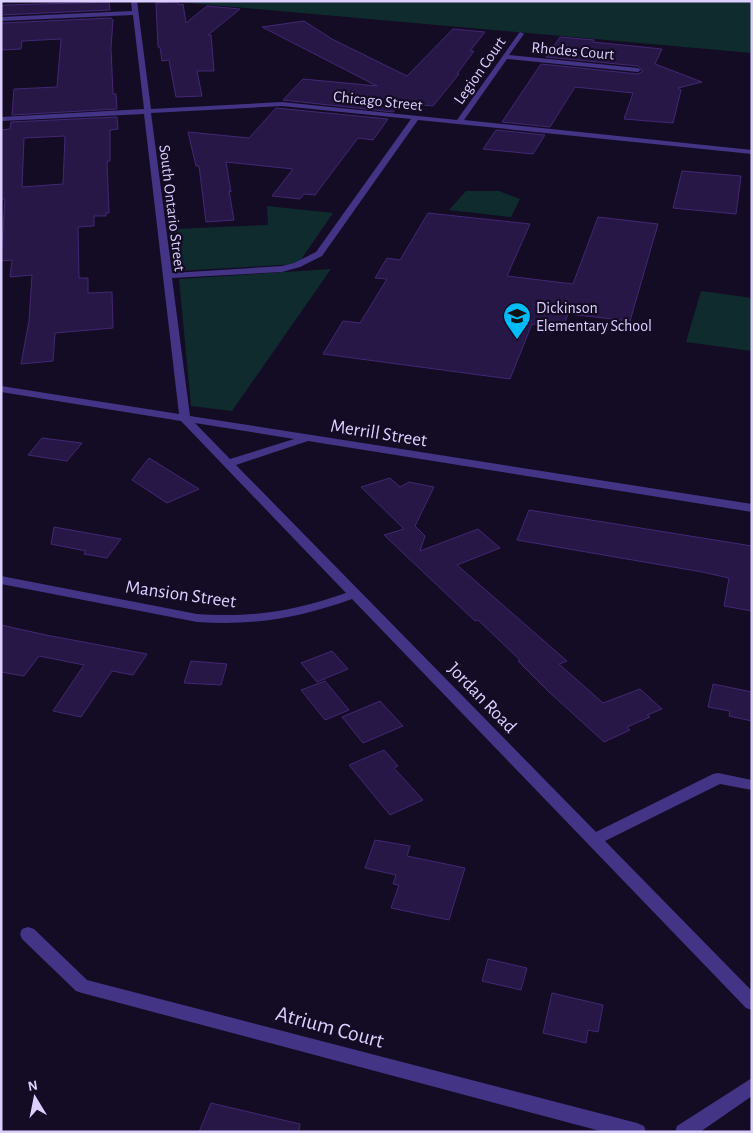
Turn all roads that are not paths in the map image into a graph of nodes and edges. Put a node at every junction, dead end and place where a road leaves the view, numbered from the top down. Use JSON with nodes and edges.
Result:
{"nodes":[{"id":1,"x":134,"y":1,"type":"edge"},
{"id":2,"x":135,"y":13,"type":"junction"},
{"id":3,"x":1,"y":20,"type":"edge"},
{"id":4,"x":521,"y":34,"type":"dead end"},
{"id":5,"x":505,"y":57,"type":"junction"},
{"id":6,"x":638,"y":70,"type":"dead end"},
{"id":7,"x":146,"y":111,"type":"junction"},
{"id":8,"x":416,"y":118,"type":"junction"},
{"id":9,"x":1,"y":119,"type":"edge"},
{"id":10,"x":459,"y":122,"type":"junction"},
{"id":11,"x":752,"y":152,"type":"edge"},
{"id":12,"x":167,"y":276,"type":"junction"},
{"id":13,"x":1,"y":390,"type":"edge"},
{"id":14,"x":185,"y":418,"type":"junction"},
{"id":15,"x":307,"y":438,"type":"junction"},
{"id":16,"x":228,"y":464,"type":"junction"},
{"id":17,"x":752,"y":508,"type":"edge"},
{"id":18,"x":1,"y":580,"type":"edge"},
{"id":19,"x":355,"y":594,"type":"junction"},
{"id":20,"x":752,"y":784,"type":"edge"},
{"id":21,"x":594,"y":840,"type":"junction"},
{"id":22,"x":28,"y":934,"type":"dead end"},
{"id":23,"x":752,"y":1003,"type":"edge"},
{"id":24,"x":752,"y":1086,"type":"edge"},
{"id":25,"x":637,"y":1132,"type":"edge"},
{"id":26,"x":684,"y":1132,"type":"edge"}],
"edges":[{"from":1,"to":2,"type":"street","name":"South Ontario Street"},
{"from":2,"to":3,"type":"street"},
{"from":2,"to":7,"type":"street","name":"South Ontario Street"},
{"from":4,"to":5,"type":"street","name":"Legion Court"},
{"from":5,"to":6,"type":"street","name":"Rhodes Court"},
{"from":5,"to":10,"type":"street","name":"Legion Court"},
{"from":7,"to":8,"type":"street","name":"Chicago Street"},
{"from":7,"to":9,"type":"street","name":"Chicago Street"},
{"from":7,"to":12,"type":"street","name":"South Ontario Street"},
{"from":8,"to":10,"type":"street","name":"Chicago Street"},
{"from":8,"to":12,"type":"street"},
{"from":10,"to":11,"type":"street","name":"Chicago Street"},
{"from":12,"to":14,"type":"street","name":"South Ontario Street"},
{"from":13,"to":14,"type":"street","name":"Merrill Street"},
{"from":14,"to":15,"type":"street","name":"Merrill Street"},
{"from":14,"to":16,"type":"street","name":"Jordan Road"},
{"from":15,"to":16,"type":"street"},
{"from":15,"to":17,"type":"street","name":"Merrill Street"},
{"from":16,"to":19,"type":"street","name":"Jordan Road"},
{"from":18,"to":19,"type":"street","name":"Mansion Street"},
{"from":19,"to":21,"type":"street","name":"Jordan Road"},
{"from":20,"to":21,"type":"street"},
{"from":21,"to":23,"type":"street","name":"Jordan Road"},
{"from":22,"to":25,"type":"street","name":"Atrium Court"},
{"from":24,"to":26,"type":"street"}]}
